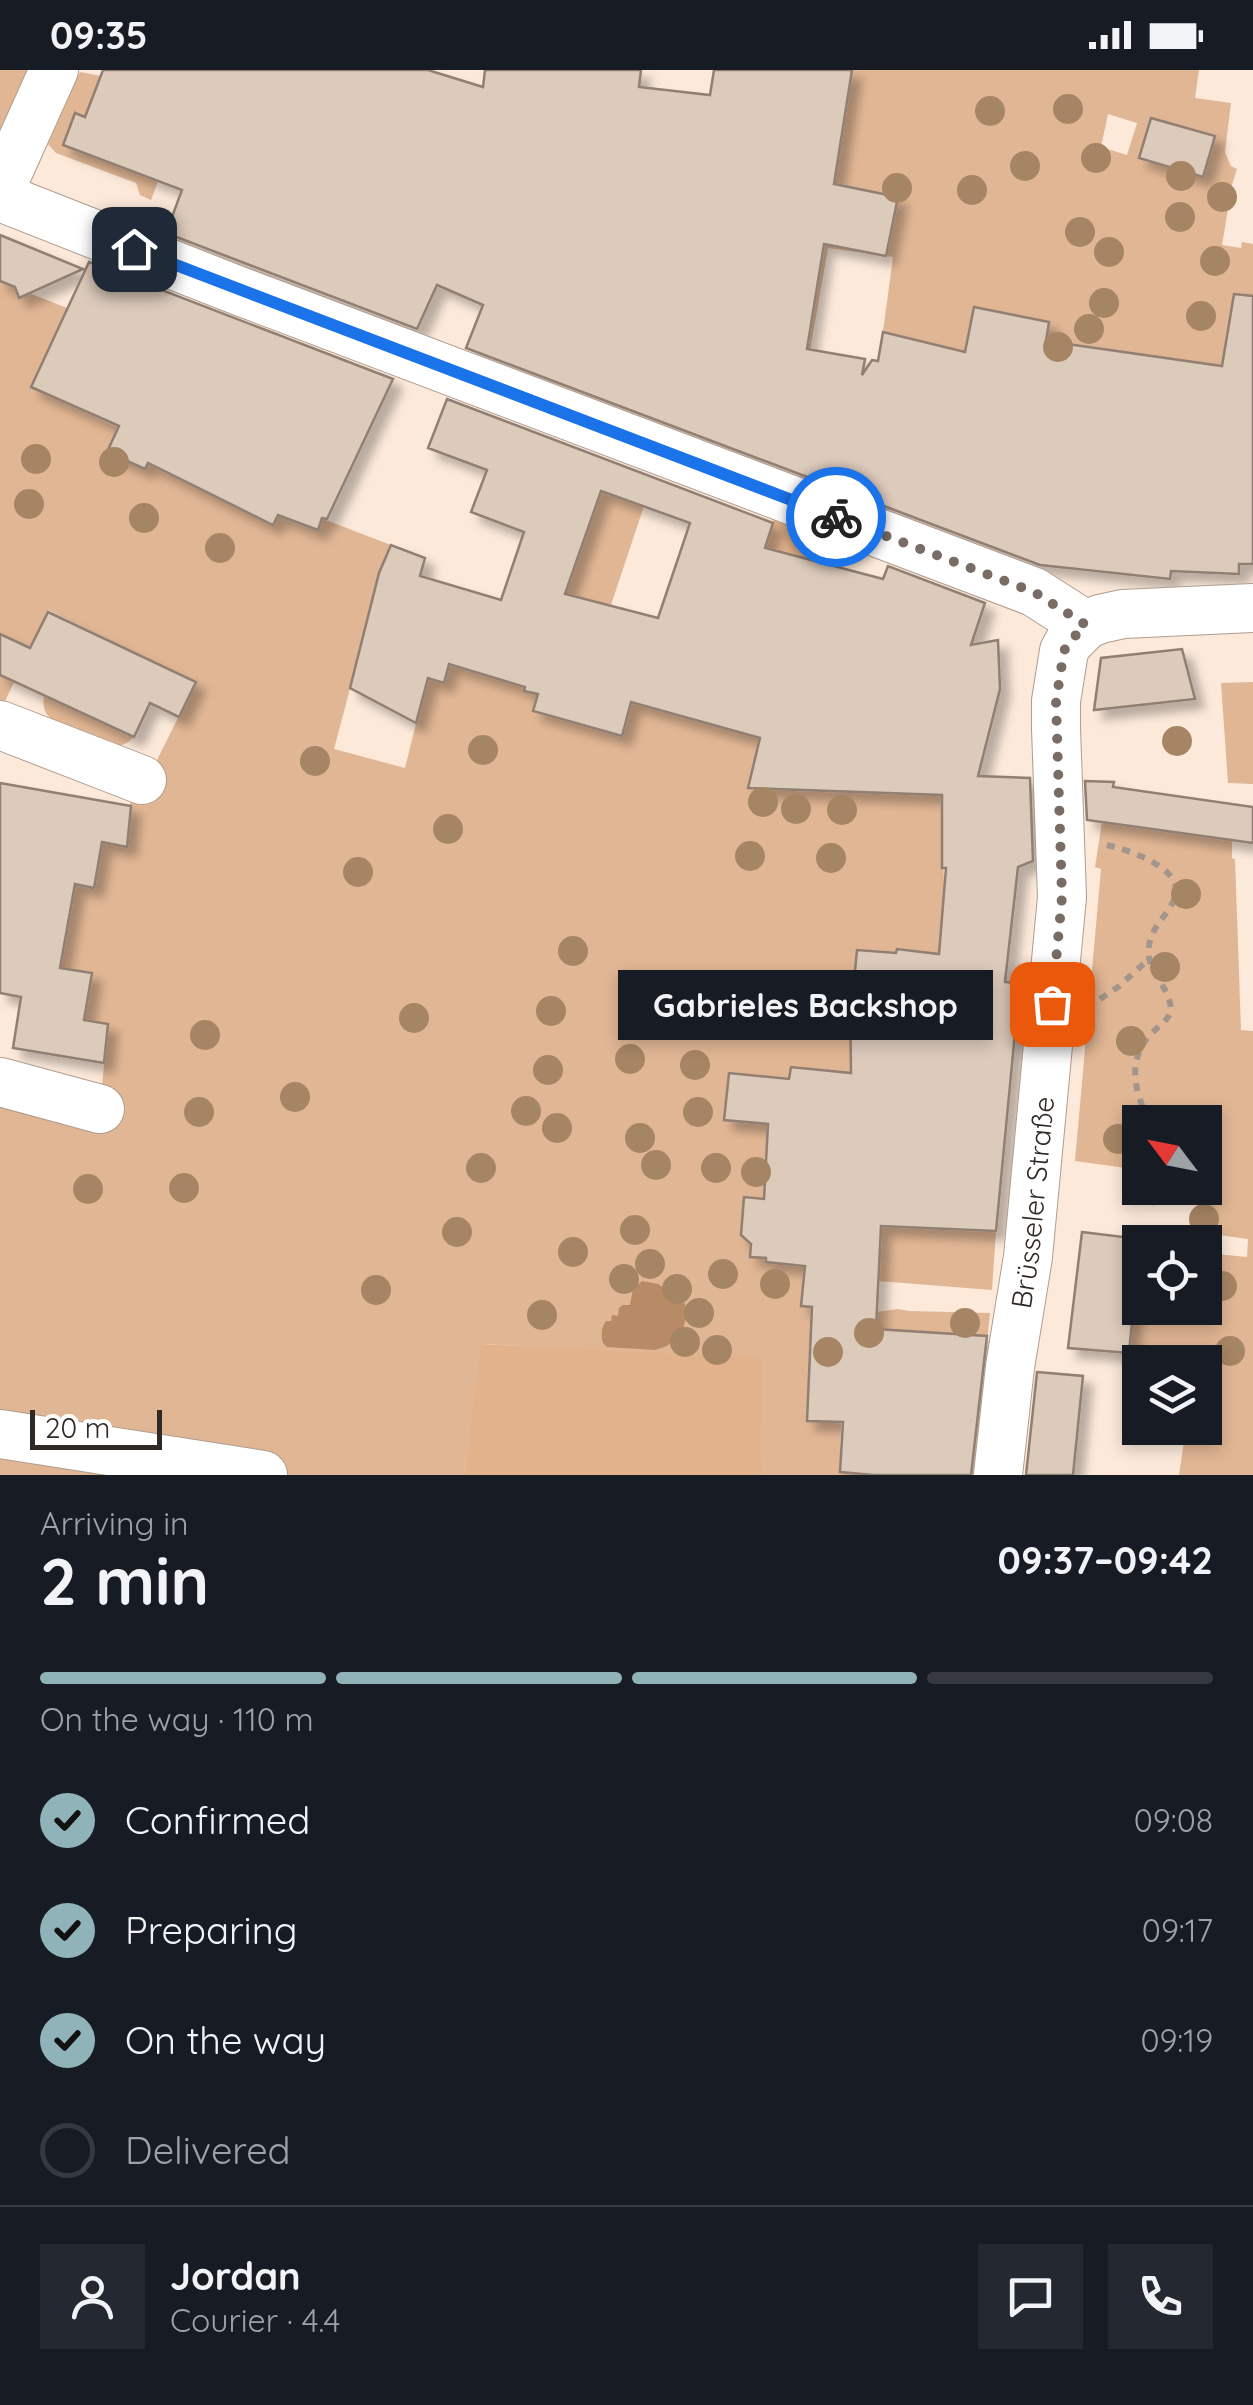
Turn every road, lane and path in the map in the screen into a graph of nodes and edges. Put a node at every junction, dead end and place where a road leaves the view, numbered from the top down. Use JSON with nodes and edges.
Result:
{"nodes":[{"id":1,"x":54,"y":70,"type":"edge"},
{"id":2,"x":0,"y":193,"type":"edge"},
{"id":3,"x":1253,"y":608,"type":"edge"},
{"id":4,"x":1086,"y":625,"type":"junction"},
{"id":5,"x":0,"y":724,"type":"edge"},
{"id":6,"x":142,"y":780,"type":"dead end"},
{"id":7,"x":1105,"y":845,"type":"dead end"},
{"id":8,"x":1149,"y":959,"type":"junction"},
{"id":9,"x":1089,"y":1004,"type":"dead end"},
{"id":10,"x":0,"y":1082,"type":"edge"},
{"id":11,"x":1142,"y":1105,"type":"edge"},
{"id":12,"x":100,"y":1109,"type":"dead end"},
{"id":13,"x":0,"y":1434,"type":"edge"},
{"id":14,"x":263,"y":1475,"type":"edge"},
{"id":15,"x":998,"y":1475,"type":"edge"}],
"edges":[{"from":1,"to":2,"type":"street"},
{"from":2,"to":4,"type":"street"},
{"from":3,"to":4,"type":"street"},
{"from":4,"to":15,"type":"street","name":"Brüsseler Straße"},
{"from":5,"to":6,"type":"street"},
{"from":7,"to":8,"type":"path"},
{"from":8,"to":9,"type":"path"},
{"from":8,"to":11,"type":"path"},
{"from":10,"to":12,"type":"street"},
{"from":13,"to":14,"type":"street"}]}
